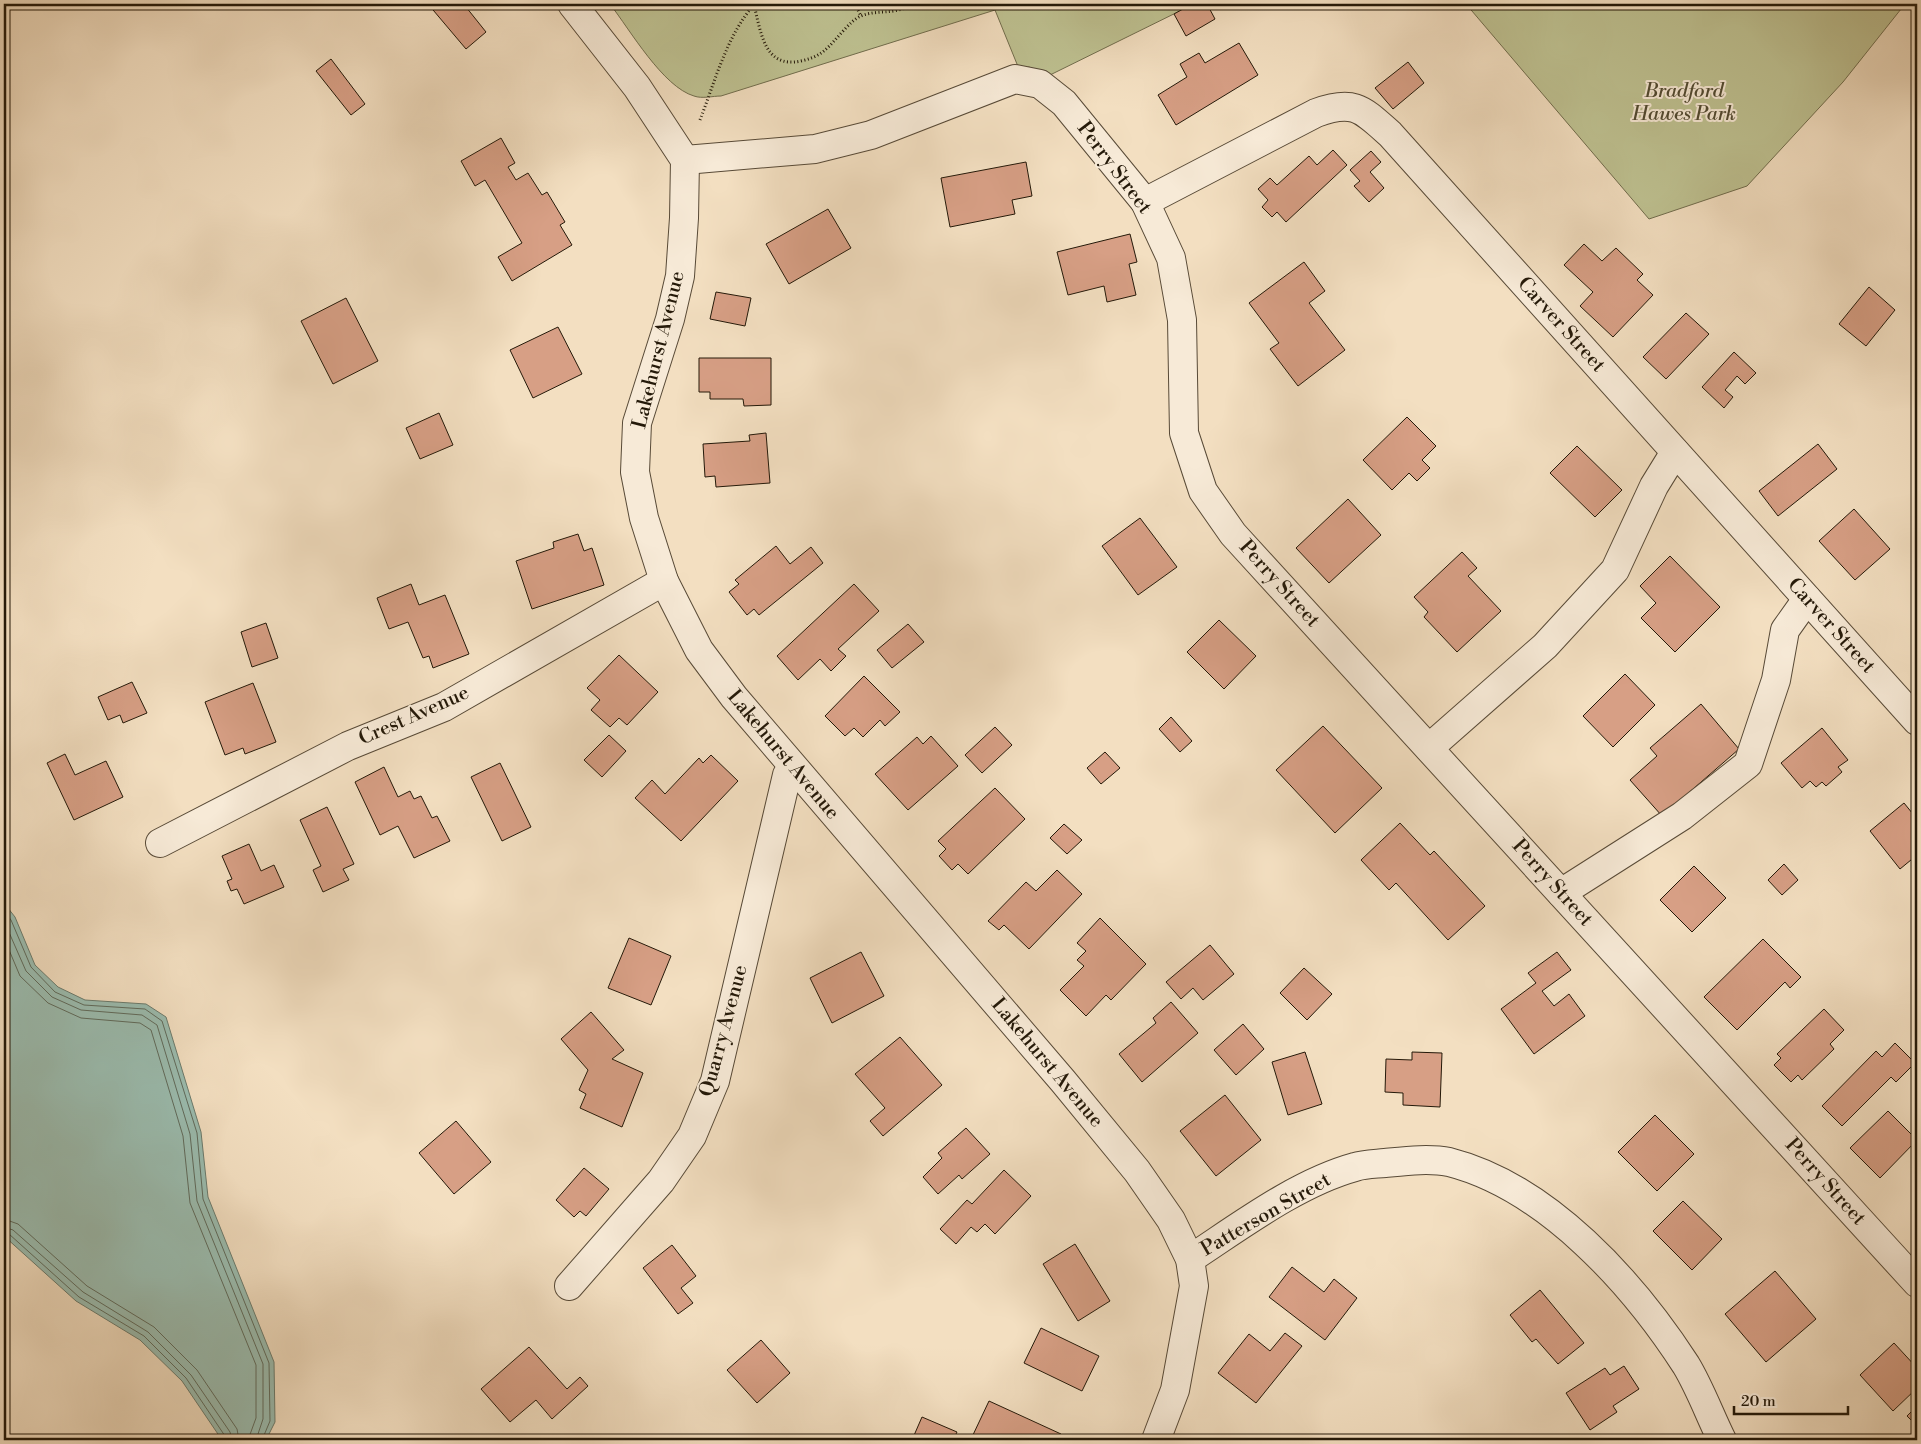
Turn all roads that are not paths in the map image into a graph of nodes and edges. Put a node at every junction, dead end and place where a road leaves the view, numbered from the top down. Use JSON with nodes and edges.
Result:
{"nodes":[{"id":1,"x":572,"y":4,"type":"edge"},
{"id":2,"x":685,"y":160,"type":"junction"},
{"id":3,"x":1145,"y":202,"type":"junction"},
{"id":4,"x":1675,"y":452,"type":"junction"},
{"id":5,"x":664,"y":581,"type":"junction"},
{"id":6,"x":1807,"y":599,"type":"junction"},
{"id":7,"x":1917,"y":721,"type":"edge"},
{"id":8,"x":1429,"y":748,"type":"junction"},
{"id":9,"x":792,"y":767,"type":"junction"},
{"id":10,"x":160,"y":843,"type":"dead end"},
{"id":11,"x":1561,"y":893,"type":"junction"},
{"id":12,"x":1190,"y":1259,"type":"junction"},
{"id":13,"x":1917,"y":1283,"type":"edge"},
{"id":14,"x":570,"y":1286,"type":"dead end"},
{"id":15,"x":1156,"y":1440,"type":"edge"},
{"id":16,"x":1722,"y":1440,"type":"edge"}],
"edges":[{"from":1,"to":2,"type":"street"},
{"from":2,"to":3,"type":"street","name":"Perry Street"},
{"from":2,"to":5,"type":"street","name":"Lakehurst Avenue"},
{"from":3,"to":4,"type":"street","name":"Carver Street"},
{"from":3,"to":8,"type":"street","name":"Perry Street"},
{"from":4,"to":6,"type":"street","name":"Carver Street"},
{"from":4,"to":8,"type":"street"},
{"from":5,"to":9,"type":"street","name":"Lakehurst Avenue"},
{"from":5,"to":10,"type":"street","name":"Crest Avenue"},
{"from":6,"to":7,"type":"street","name":"Carver Street"},
{"from":6,"to":11,"type":"street"},
{"from":8,"to":11,"type":"street","name":"Perry Street"},
{"from":9,"to":12,"type":"street","name":"Lakehurst Avenue"},
{"from":9,"to":14,"type":"street","name":"Quarry Avenue"},
{"from":11,"to":13,"type":"street","name":"Perry Street"},
{"from":12,"to":15,"type":"street","name":"Lakehurst Avenue"},
{"from":12,"to":16,"type":"street","name":"Patterson Street"}]}
